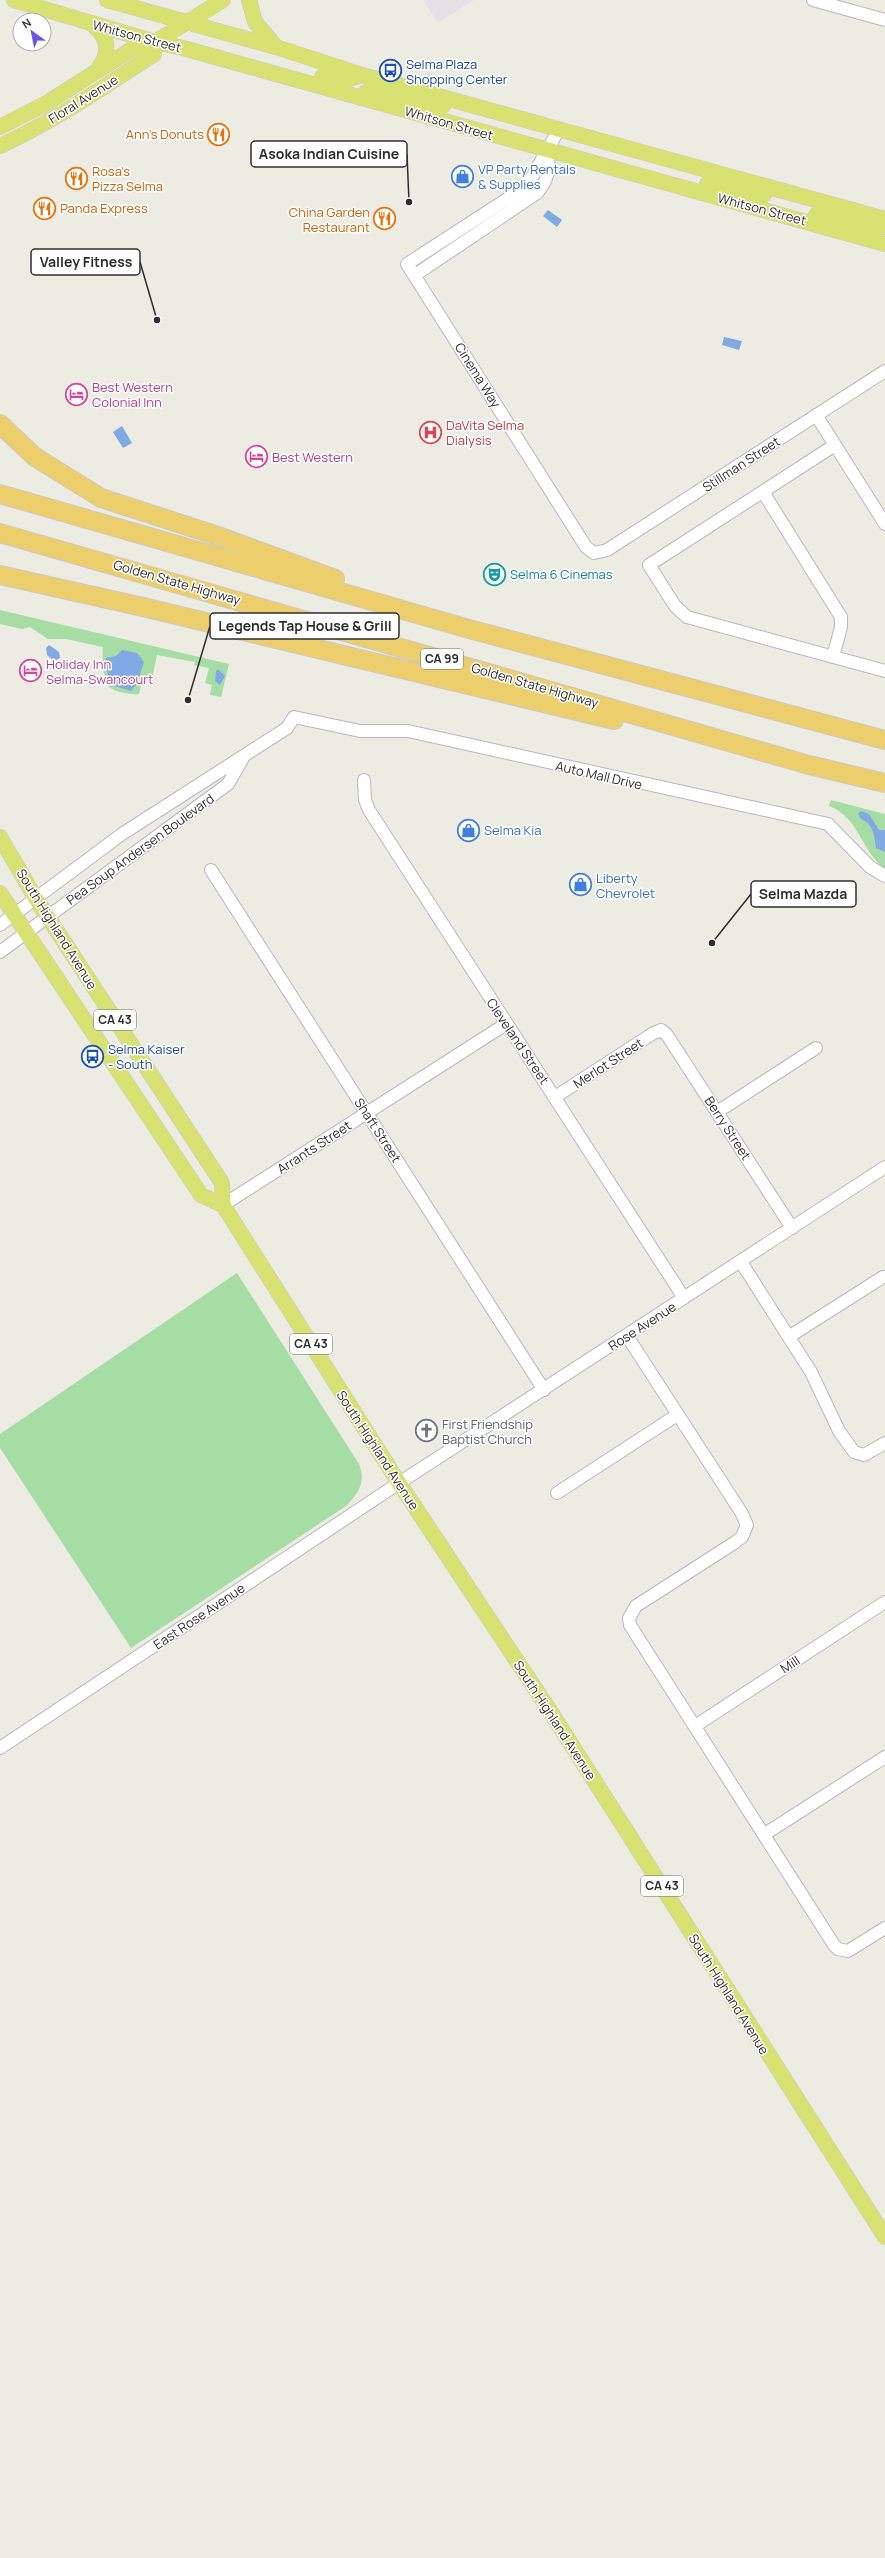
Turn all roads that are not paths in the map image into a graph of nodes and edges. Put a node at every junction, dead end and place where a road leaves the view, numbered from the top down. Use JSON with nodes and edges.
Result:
{"nodes":[{"id":1,"x":14,"y":0,"type":"edge"},
{"id":2,"x":107,"y":0,"type":"edge"},
{"id":3,"x":223,"y":0,"type":"edge"},
{"id":4,"x":249,"y":0,"type":"edge"},
{"id":5,"x":813,"y":0,"type":"edge"},
{"id":6,"x":885,"y":20,"type":"edge"},
{"id":7,"x":189,"y":22,"type":"junction"},
{"id":8,"x":91,"y":23,"type":"junction"},
{"id":9,"x":156,"y":42,"type":"junction"},
{"id":10,"x":276,"y":47,"type":"junction"},
{"id":11,"x":96,"y":72,"type":"junction"},
{"id":12,"x":267,"y":72,"type":"junction"},
{"id":13,"x":362,"y":75,"type":"junction"},
{"id":14,"x":361,"y":98,"type":"junction"},
{"id":15,"x":455,"y":100,"type":"junction"},
{"id":16,"x":0,"y":127,"type":"edge"},
{"id":17,"x":559,"y":129,"type":"junction"},
{"id":18,"x":0,"y":146,"type":"edge"},
{"id":19,"x":547,"y":151,"type":"junction"},
{"id":20,"x":669,"y":183,"type":"junction"},
{"id":21,"x":769,"y":187,"type":"junction"},
{"id":22,"x":885,"y":220,"type":"edge"},
{"id":23,"x":811,"y":223,"type":"junction"},
{"id":24,"x":885,"y":227,"type":"edge"},
{"id":25,"x":885,"y":244,"type":"edge"},
{"id":26,"x":885,"y":371,"type":"edge"},
{"id":27,"x":816,"y":415,"type":"junction"},
{"id":28,"x":0,"y":424,"type":"edge"},
{"id":29,"x":835,"y":446,"type":"junction"},
{"id":30,"x":763,"y":492,"type":"junction"},
{"id":31,"x":0,"y":494,"type":"edge"},
{"id":32,"x":885,"y":524,"type":"edge"},
{"id":33,"x":0,"y":533,"type":"edge"},
{"id":34,"x":594,"y":553,"type":"joint"},
{"id":35,"x":0,"y":575,"type":"edge"},
{"id":36,"x":469,"y":629,"type":"junction"},
{"id":37,"x":834,"y":657,"type":"junction"},
{"id":38,"x":885,"y":671,"type":"edge"},
{"id":39,"x":294,"y":716,"type":"joint"},
{"id":40,"x":885,"y":740,"type":"edge"},
{"id":41,"x":245,"y":755,"type":"junction"},
{"id":42,"x":809,"y":765,"type":"junction"},
{"id":43,"x":364,"y":780,"type":"dead end"},
{"id":44,"x":885,"y":784,"type":"edge"},
{"id":45,"x":0,"y":837,"type":"edge"},
{"id":46,"x":211,"y":870,"type":"dead end"},
{"id":47,"x":885,"y":876,"type":"edge"},
{"id":48,"x":0,"y":893,"type":"edge"},
{"id":49,"x":36,"y":899,"type":"junction"},
{"id":50,"x":13,"y":916,"type":"junction"},
{"id":51,"x":48,"y":917,"type":"junction"},
{"id":52,"x":0,"y":925,"type":"edge"},
{"id":53,"x":25,"y":934,"type":"junction"},
{"id":54,"x":0,"y":952,"type":"edge"},
{"id":55,"x":506,"y":1024,"type":"junction"},
{"id":56,"x":661,"y":1030,"type":"joint"},
{"id":57,"x":816,"y":1048,"type":"dead end"},
{"id":58,"x":555,"y":1097,"type":"junction"},
{"id":59,"x":717,"y":1112,"type":"junction"},
{"id":60,"x":366,"y":1113,"type":"junction"},
{"id":61,"x":885,"y":1167,"type":"edge"},
{"id":62,"x":223,"y":1206,"type":"junction"},
{"id":63,"x":792,"y":1228,"type":"junction"},
{"id":64,"x":741,"y":1262,"type":"junction"},
{"id":65,"x":882,"y":1277,"type":"dead end"},
{"id":66,"x":684,"y":1298,"type":"junction"},
{"id":67,"x":627,"y":1336,"type":"junction"},
{"id":68,"x":790,"y":1336,"type":"junction"},
{"id":69,"x":544,"y":1390,"type":"junction"},
{"id":70,"x":677,"y":1414,"type":"junction"},
{"id":71,"x":885,"y":1444,"type":"edge"},
{"id":72,"x":399,"y":1483,"type":"junction"},
{"id":73,"x":557,"y":1493,"type":"dead end"},
{"id":74,"x":885,"y":1602,"type":"edge"},
{"id":75,"x":695,"y":1726,"type":"junction"},
{"id":76,"x":0,"y":1748,"type":"edge"},
{"id":77,"x":885,"y":1757,"type":"edge"},
{"id":78,"x":765,"y":1834,"type":"junction"},
{"id":79,"x":885,"y":1928,"type":"edge"},
{"id":80,"x":885,"y":2237,"type":"edge"}],
"edges":[{"from":1,"to":8,"type":"main road","name":"Whitson Street"},
{"from":2,"to":7,"type":"main road","name":"Whitson Street"},
{"from":3,"to":7,"type":"main road","name":"Floral Avenue"},
{"from":4,"to":10,"type":"main road"},
{"from":5,"to":6,"type":"street"},
{"from":7,"to":9,"type":"main road","name":"Floral Avenue"},
{"from":7,"to":10,"type":"main road","name":"Whitson Street"},
{"from":8,"to":9,"type":"main road","name":"Whitson Street"},
{"from":8,"to":11,"type":"main road"},
{"from":9,"to":11,"type":"main road","name":"Floral Avenue"},
{"from":9,"to":12,"type":"main road","name":"Whitson Street"},
{"from":9,"to":18,"type":"main road","name":"Floral Avenue"},
{"from":10,"to":13,"type":"main road","name":"Whitson Street"},
{"from":11,"to":16,"type":"main road","name":"Floral Avenue"},
{"from":12,"to":13,"type":"main road"},
{"from":12,"to":14,"type":"main road","name":"Whitson Street"},
{"from":13,"to":15,"type":"main road","name":"Whitson Street"},
{"from":14,"to":15,"type":"main road"},
{"from":14,"to":19,"type":"main road","name":"Whitson Street"},
{"from":15,"to":17,"type":"main road","name":"Whitson Street"},
{"from":17,"to":19,"type":"street"},
{"from":17,"to":21,"type":"main road","name":"Whitson Street"},
{"from":19,"to":20,"type":"main road","name":"Whitson Street"},
{"from":19,"to":34,"type":"street","name":"Cinema Way"},
{"from":20,"to":21,"type":"main road"},
{"from":20,"to":23,"type":"main road","name":"Whitson Street"},
{"from":21,"to":22,"type":"main road","name":"Whitson Street"},
{"from":23,"to":24,"type":"main road"},
{"from":23,"to":25,"type":"main road","name":"Whitson Street"},
{"from":26,"to":27,"type":"street","name":"Stillman Street"},
{"from":27,"to":29,"type":"street"},
{"from":27,"to":34,"type":"street","name":"Stillman Street"},
{"from":28,"to":36,"type":"highway"},
{"from":29,"to":30,"type":"street"},
{"from":29,"to":32,"type":"street"},
{"from":30,"to":37,"type":"street"},
{"from":30,"to":37,"type":"street"},
{"from":31,"to":36,"type":"highway"},
{"from":33,"to":42,"type":"highway","name":"Golden State Highway","number":"CA 99"},
{"from":35,"to":42,"type":"highway"},
{"from":36,"to":40,"type":"highway"},
{"from":37,"to":38,"type":"street"},
{"from":39,"to":41,"type":"street","name":"Pea Soup Andersen Boulevard"},
{"from":39,"to":47,"type":"street","name":"Auto Mall Drive"},
{"from":41,"to":49,"type":"street","name":"Pea Soup Andersen Boulevard"},
{"from":41,"to":51,"type":"street","name":"Pea Soup Andersen Boulevard"},
{"from":42,"to":44,"type":"highway","name":"Golden State Highway","number":"CA 99"},
{"from":43,"to":55,"type":"street","name":"Cleveland Street"},
{"from":45,"to":49,"type":"main road","name":"South Highland Avenue","number":"CA 43"},
{"from":46,"to":60,"type":"street","name":"Shaft Street"},
{"from":48,"to":50,"type":"main road","name":"South Highland Avenue","number":"CA 43"},
{"from":49,"to":50,"type":"street","name":"Pea Soup Andersen Boulevard"},
{"from":49,"to":51,"type":"main road","name":"South Highland Avenue","number":"CA 43"},
{"from":50,"to":52,"type":"street"},
{"from":50,"to":53,"type":"main road","name":"South Highland Avenue","number":"CA 43"},
{"from":51,"to":53,"type":"street","name":"Pea Soup Andersen Boulevard"},
{"from":51,"to":62,"type":"main road","name":"South Highland Avenue","number":"CA 43"},
{"from":53,"to":54,"type":"street"},
{"from":53,"to":62,"type":"main road","name":"South Highland Avenue","number":"CA 43"},
{"from":55,"to":58,"type":"street","name":"Cleveland Street"},
{"from":55,"to":60,"type":"street","name":"Arrants Street"},
{"from":56,"to":58,"type":"street","name":"Merlot Street"},
{"from":56,"to":59,"type":"street","name":"Berry Street"},
{"from":57,"to":59,"type":"street"},
{"from":58,"to":66,"type":"street","name":"Cleveland Street"},
{"from":59,"to":63,"type":"street","name":"Berry Street"},
{"from":60,"to":62,"type":"street","name":"Arrants Street"},
{"from":60,"to":69,"type":"street","name":"Shaft Street"},
{"from":61,"to":63,"type":"street","name":"Rose Avenue"},
{"from":62,"to":72,"type":"main road","name":"South Highland Avenue","number":"CA 43"},
{"from":63,"to":64,"type":"street","name":"Rose Avenue"},
{"from":64,"to":66,"type":"street","name":"Rose Avenue"},
{"from":64,"to":68,"type":"street"},
{"from":65,"to":68,"type":"street"},
{"from":66,"to":67,"type":"street","name":"Rose Avenue"},
{"from":67,"to":69,"type":"street","name":"Rose Avenue"},
{"from":67,"to":70,"type":"street"},
{"from":68,"to":71,"type":"street"},
{"from":69,"to":72,"type":"street","name":"Rose Avenue"},
{"from":70,"to":73,"type":"street"},
{"from":70,"to":75,"type":"street"},
{"from":72,"to":76,"type":"street","name":"East Rose Avenue"},
{"from":72,"to":80,"type":"main road","name":"South Highland Avenue","number":"CA 43"},
{"from":74,"to":75,"type":"street","name":"Mill"},
{"from":75,"to":78,"type":"street"},
{"from":77,"to":78,"type":"street"},
{"from":78,"to":79,"type":"street"}]}
